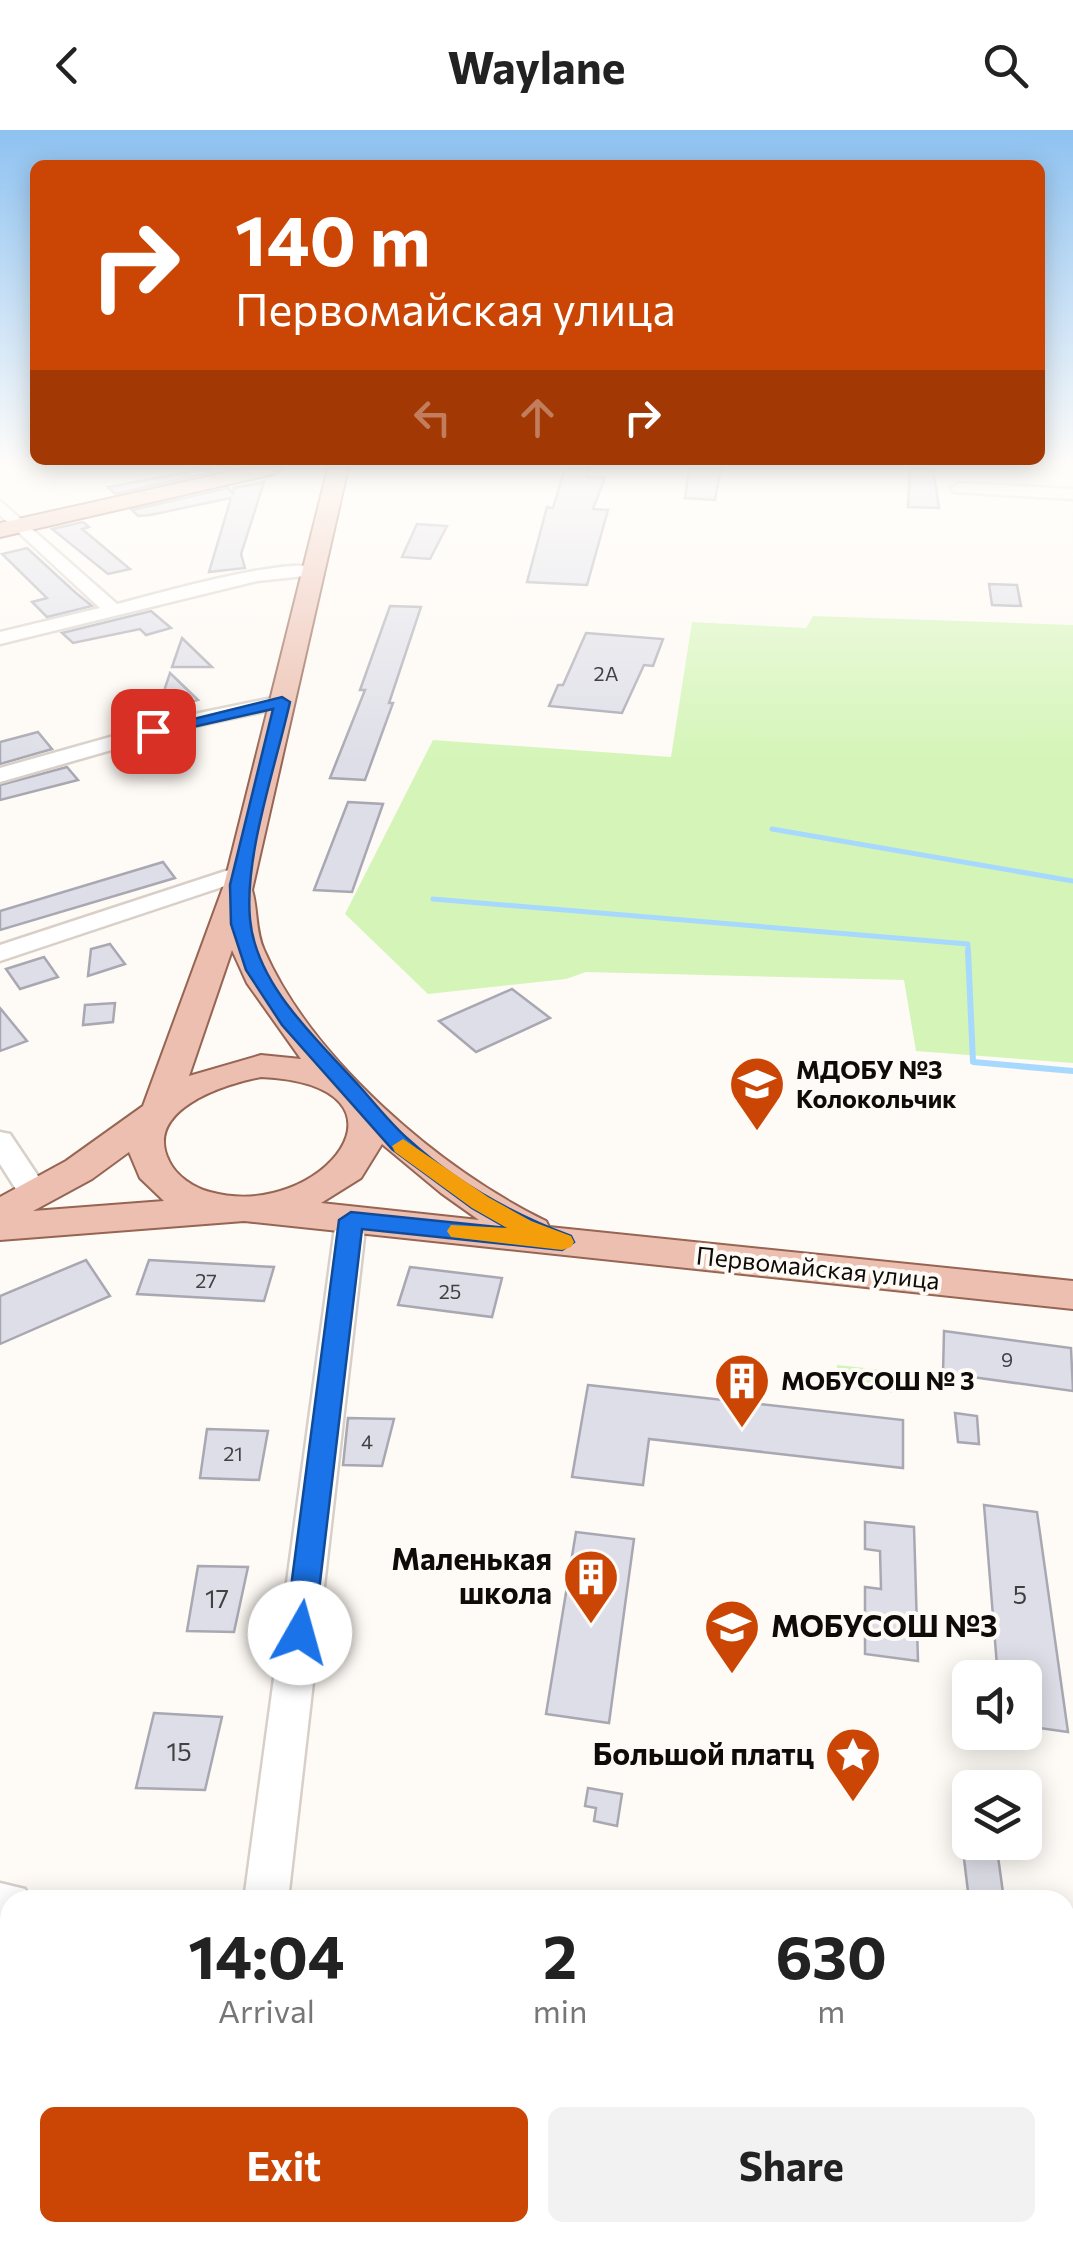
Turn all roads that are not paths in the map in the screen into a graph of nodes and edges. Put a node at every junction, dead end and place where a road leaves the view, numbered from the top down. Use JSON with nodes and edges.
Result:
{"nodes":[{"id":1,"x":59,"y":567,"type":"edge"},
{"id":2,"x":315,"y":567,"type":"edge"},
{"id":3,"x":314,"y":570,"type":"junction"},
{"id":4,"x":114,"y":610,"type":"junction"},
{"id":5,"x":0,"y":638,"type":"edge"},
{"id":6,"x":282,"y":702,"type":"junction"},
{"id":7,"x":0,"y":776,"type":"edge"},
{"id":8,"x":240,"y":879,"type":"junction"},
{"id":9,"x":0,"y":954,"type":"edge"},
{"id":10,"x":354,"y":1096,"type":"junction"},
{"id":11,"x":159,"y":1112,"type":"junction"},
{"id":12,"x":0,"y":1141,"type":"edge"},
{"id":13,"x":35,"y":1196,"type":"junction"},
{"id":14,"x":241,"y":1208,"type":"junction"},
{"id":15,"x":0,"y":1213,"type":"edge"},
{"id":16,"x":351,"y":1220,"type":"junction"},
{"id":17,"x":0,"y":1227,"type":"edge"},
{"id":18,"x":562,"y":1242,"type":"junction"},
{"id":19,"x":1073,"y":1295,"type":"edge"},
{"id":20,"x":267,"y":1890,"type":"edge"}],
"edges":[{"from":1,"to":4,"type":"street"},
{"from":2,"to":3,"type":"main road"},
{"from":3,"to":4,"type":"street"},
{"from":3,"to":6,"type":"main road"},
{"from":4,"to":5,"type":"street"},
{"from":6,"to":7,"type":"street"},
{"from":6,"to":8,"type":"main road"},
{"from":8,"to":9,"type":"street"},
{"from":8,"to":10,"type":"main road","name":"Первомайская улица"},
{"from":8,"to":11,"type":"main road"},
{"from":10,"to":11,"type":"main road"},
{"from":10,"to":14,"type":"main road"},
{"from":10,"to":18,"type":"main road","name":"Первомайская улица"},
{"from":11,"to":13,"type":"main road"},
{"from":11,"to":14,"type":"main road"},
{"from":12,"to":13,"type":"street"},
{"from":13,"to":15,"type":"main road"},
{"from":14,"to":16,"type":"main road","name":"Первомайская улица"},
{"from":14,"to":17,"type":"main road","name":"Первомайская улица"},
{"from":16,"to":18,"type":"main road","name":"Первомайская улица"},
{"from":16,"to":20,"type":"street"},
{"from":18,"to":19,"type":"main road","name":"Первомайская улица"}]}
